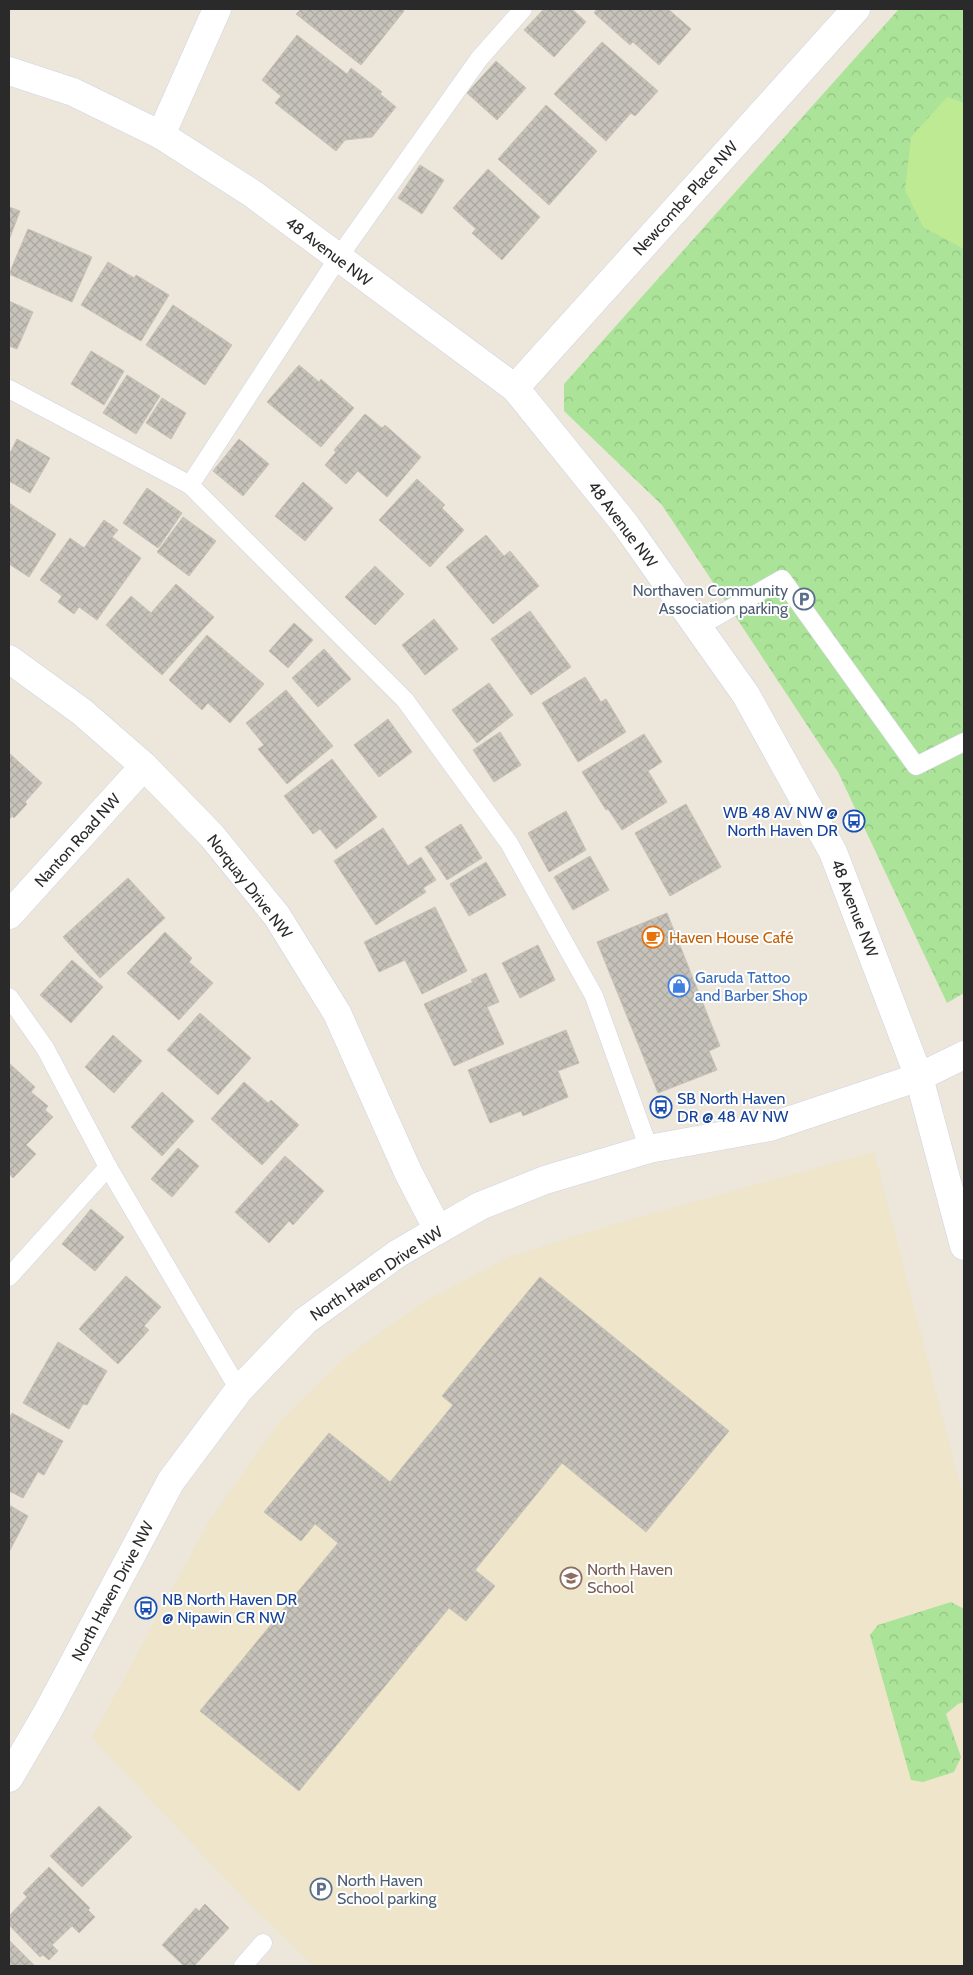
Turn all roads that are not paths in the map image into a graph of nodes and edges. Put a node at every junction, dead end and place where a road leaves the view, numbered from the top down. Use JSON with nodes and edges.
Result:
{"nodes":[{"id":1,"x":217,"y":9,"type":"edge"},
{"id":2,"x":524,"y":9,"type":"edge"},
{"id":3,"x":856,"y":9,"type":"edge"},
{"id":4,"x":9,"y":71,"type":"edge"},
{"id":5,"x":161,"y":135,"type":"junction"},
{"id":6,"x":338,"y":258,"type":"junction"},
{"id":7,"x":515,"y":388,"type":"junction"},
{"id":8,"x":9,"y":389,"type":"edge"},
{"id":9,"x":190,"y":485,"type":"junction"},
{"id":10,"x":698,"y":627,"type":"junction"},
{"id":11,"x":9,"y":659,"type":"edge"},
{"id":12,"x":964,"y":742,"type":"edge"},
{"id":13,"x":144,"y":766,"type":"junction"},
{"id":14,"x":9,"y":915,"type":"edge"},
{"id":15,"x":9,"y":997,"type":"edge"},
{"id":16,"x":964,"y":1054,"type":"edge"},
{"id":17,"x":920,"y":1077,"type":"junction"},
{"id":18,"x":648,"y":1149,"type":"junction"},
{"id":19,"x":108,"y":1167,"type":"junction"},
{"id":20,"x":438,"y":1230,"type":"junction"},
{"id":21,"x":964,"y":1246,"type":"edge"},
{"id":22,"x":9,"y":1277,"type":"edge"},
{"id":23,"x":239,"y":1390,"type":"junction"},
{"id":24,"x":9,"y":1778,"type":"edge"},
{"id":25,"x":263,"y":1943,"type":"dead end"},
{"id":26,"x":242,"y":1966,"type":"edge"}],
"edges":[{"from":1,"to":5,"type":"street"},
{"from":2,"to":6,"type":"lane"},
{"from":3,"to":7,"type":"street","name":"Newcombe Place NW"},
{"from":4,"to":5,"type":"street","name":"48 Avenue NW"},
{"from":5,"to":6,"type":"street","name":"48 Avenue NW"},
{"from":6,"to":7,"type":"street","name":"48 Avenue NW"},
{"from":6,"to":9,"type":"lane"},
{"from":7,"to":10,"type":"street","name":"48 Avenue NW"},
{"from":8,"to":9,"type":"lane"},
{"from":9,"to":18,"type":"lane"},
{"from":10,"to":12,"type":"lane"},
{"from":10,"to":17,"type":"street","name":"48 Avenue NW"},
{"from":11,"to":13,"type":"street","name":"Norquay Drive NW"},
{"from":13,"to":14,"type":"street","name":"Nanton Road NW"},
{"from":13,"to":20,"type":"street","name":"Norquay Drive NW"},
{"from":15,"to":19,"type":"lane"},
{"from":16,"to":17,"type":"street","name":"North Haven Drive NW"},
{"from":17,"to":18,"type":"street","name":"North Haven Drive NW"},
{"from":17,"to":21,"type":"street","name":"48 Avenue NW"},
{"from":18,"to":20,"type":"street","name":"North Haven Drive NW"},
{"from":19,"to":22,"type":"lane"},
{"from":19,"to":23,"type":"lane"},
{"from":20,"to":23,"type":"street","name":"North Haven Drive NW"},
{"from":23,"to":24,"type":"street","name":"North Haven Drive NW"},
{"from":25,"to":26,"type":"lane"}]}
